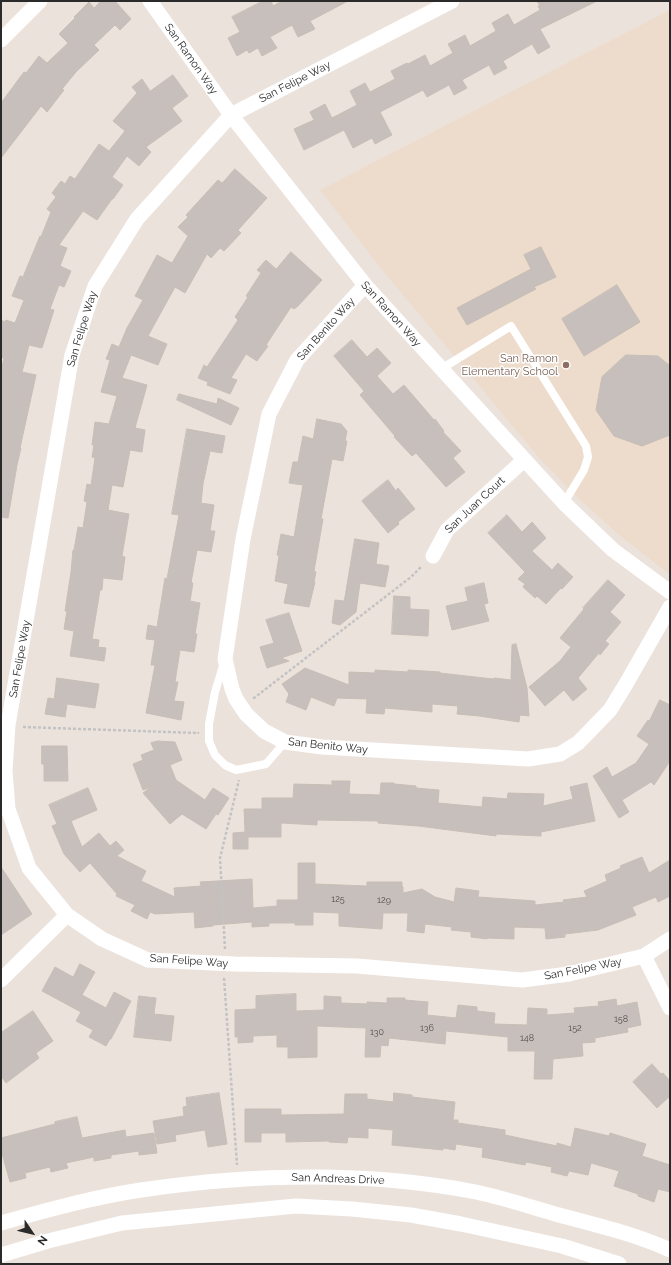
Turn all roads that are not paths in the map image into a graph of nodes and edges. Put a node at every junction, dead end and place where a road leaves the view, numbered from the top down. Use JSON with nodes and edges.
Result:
{"nodes":[{"id":1,"x":40,"y":1,"type":"edge"},
{"id":2,"x":150,"y":1,"type":"edge"},
{"id":3,"x":452,"y":1,"type":"edge"},
{"id":4,"x":1,"y":40,"type":"edge"},
{"id":5,"x":232,"y":115,"type":"junction"},
{"id":6,"x":365,"y":285,"type":"junction"},
{"id":7,"x":441,"y":369,"type":"junction"},
{"id":8,"x":524,"y":460,"type":"junction"},
{"id":9,"x":564,"y":503,"type":"junction"},
{"id":10,"x":432,"y":556,"type":"road end"},
{"id":11,"x":670,"y":592,"type":"edge"},
{"id":12,"x":670,"y":607,"type":"edge"},
{"id":13,"x":225,"y":659,"type":"junction"},
{"id":14,"x":285,"y":742,"type":"junction"},
{"id":15,"x":67,"y":915,"type":"junction"},
{"id":16,"x":670,"y":939,"type":"edge"},
{"id":17,"x":644,"y":956,"type":"junction"},
{"id":18,"x":1,"y":980,"type":"edge"},
{"id":19,"x":670,"y":1008,"type":"edge"},
{"id":20,"x":1,"y":1222,"type":"edge"},
{"id":21,"x":670,"y":1250,"type":"edge"},
{"id":22,"x":1,"y":1255,"type":"edge"},
{"id":23,"x":619,"y":1264,"type":"edge"}],
"edges":[{"from":1,"to":4,"type":"street"},
{"from":2,"to":5,"type":"street","name":"San Ramon Way"},
{"from":3,"to":5,"type":"street","name":"San Felipe Way"},
{"from":5,"to":6,"type":"street","name":"San Ramon Way"},
{"from":5,"to":15,"type":"street","name":"San Felipe Way"},
{"from":6,"to":7,"type":"street","name":"San Ramon Way"},
{"from":6,"to":13,"type":"street","name":"San Benito Way"},
{"from":7,"to":8,"type":"street","name":"San Ramon Way"},
{"from":7,"to":9,"type":"lane"},
{"from":8,"to":9,"type":"street","name":"San Ramon Way"},
{"from":8,"to":10,"type":"street","name":"San Juan Court"},
{"from":9,"to":11,"type":"street","name":"San Ramon Way"},
{"from":12,"to":14,"type":"street","name":"San Benito Way"},
{"from":13,"to":14,"type":"street","name":"San Benito Way"},
{"from":13,"to":14,"type":"lane"},
{"from":15,"to":17,"type":"street","name":"San Felipe Way"},
{"from":15,"to":18,"type":"street"},
{"from":16,"to":17,"type":"street","name":"San Felipe Way"},
{"from":17,"to":19,"type":"street"},
{"from":20,"to":21,"type":"street","name":"San Andreas Drive"},
{"from":22,"to":23,"type":"street"}]}
